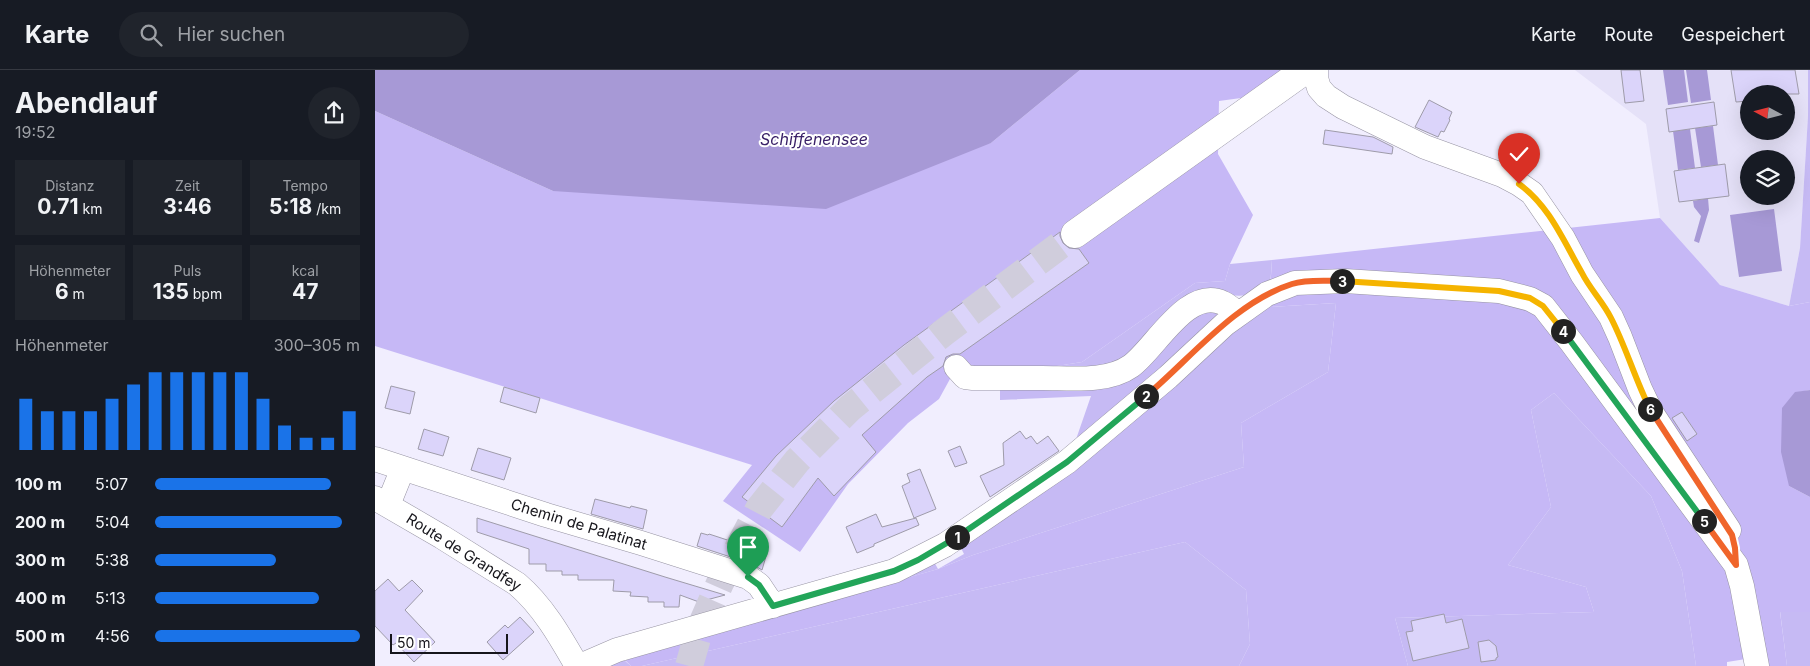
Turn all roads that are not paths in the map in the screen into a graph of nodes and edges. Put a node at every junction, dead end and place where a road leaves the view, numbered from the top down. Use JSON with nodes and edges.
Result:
{"nodes":[{"id":1,"x":1305,"y":70,"type":"edge"},
{"id":2,"x":1316,"y":70,"type":"edge"},
{"id":3,"x":1075,"y":234,"type":"tunnel mouth"},
{"id":4,"x":1238,"y":314,"type":"junction"},
{"id":5,"x":955,"y":368,"type":"dead end"},
{"id":6,"x":375,"y":459,"type":"edge"},
{"id":7,"x":403,"y":468,"type":"junction"},
{"id":8,"x":381,"y":501,"type":"edge"},
{"id":9,"x":1736,"y":565,"type":"junction"},
{"id":10,"x":773,"y":606,"type":"junction"},
{"id":11,"x":579,"y":666,"type":"edge"},
{"id":12,"x":1757,"y":666,"type":"edge"}],
"edges":[{"from":1,"to":3,"type":"main road"},
{"from":2,"to":9,"type":"street"},
{"from":4,"to":5,"type":"street"},
{"from":4,"to":9,"type":"street"},
{"from":4,"to":10,"type":"street"},
{"from":6,"to":7,"type":"street","name":"Chemin de Palatinat"},
{"from":7,"to":8,"type":"street"},
{"from":7,"to":10,"type":"street","name":"Chemin de Palatinat"},
{"from":8,"to":11,"type":"street","name":"Route de Grandfey"},
{"from":9,"to":12,"type":"street"},
{"from":10,"to":11,"type":"street"}]}
